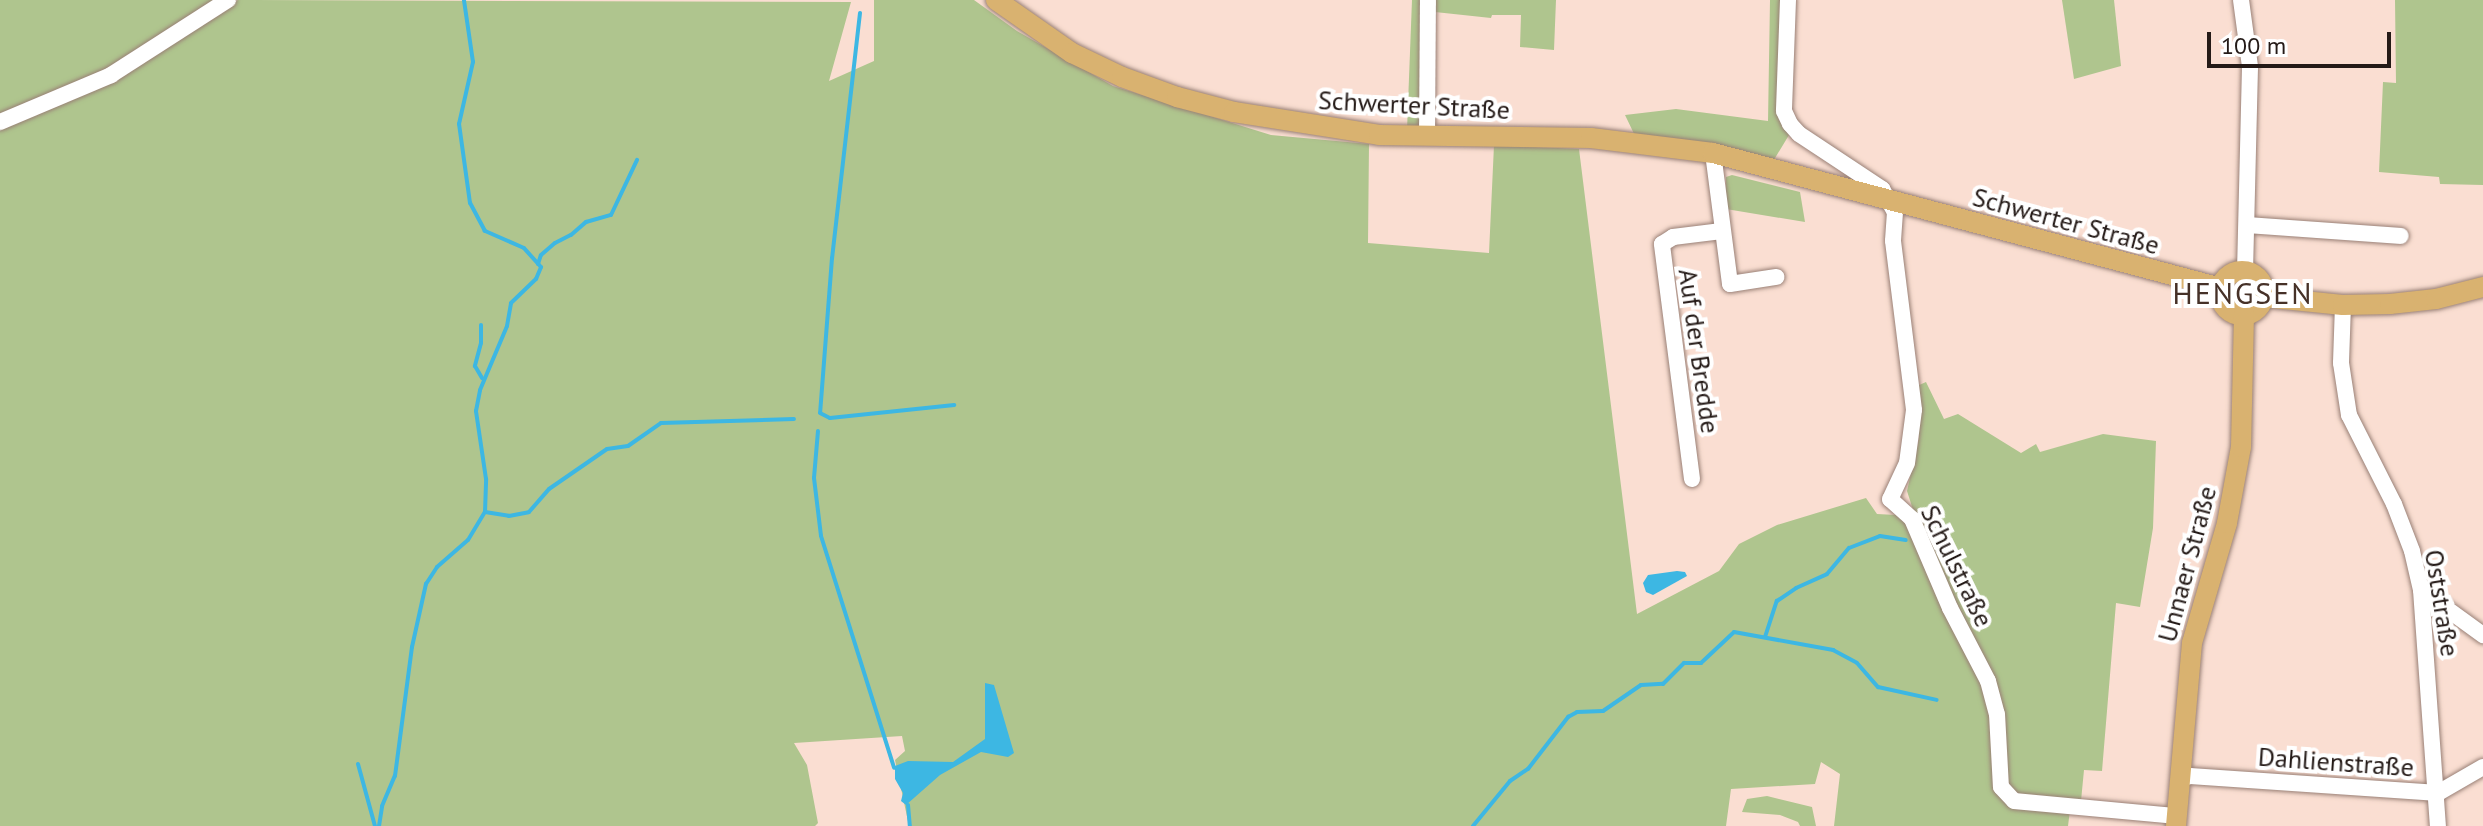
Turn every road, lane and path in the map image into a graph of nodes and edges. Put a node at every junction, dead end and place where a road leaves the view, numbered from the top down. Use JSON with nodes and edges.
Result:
{"nodes":[{"id":1,"x":228,"y":0,"type":"edge"},
{"id":2,"x":996,"y":0,"type":"edge"},
{"id":3,"x":1428,"y":0,"type":"edge"},
{"id":4,"x":1788,"y":0,"type":"edge"},
{"id":5,"x":2241,"y":0,"type":"edge"},
{"id":6,"x":0,"y":122,"type":"edge"},
{"id":7,"x":1427,"y":136,"type":"junction"},
{"id":8,"x":1713,"y":153,"type":"junction"},
{"id":9,"x":1891,"y":201,"type":"junction"},
{"id":10,"x":2248,"y":225,"type":"junction"},
{"id":11,"x":1722,"y":231,"type":"junction"},
{"id":12,"x":2401,"y":236,"type":"dead end"},
{"id":13,"x":2245,"y":271,"type":"junction"},
{"id":14,"x":1776,"y":277,"type":"dead end"},
{"id":15,"x":2483,"y":287,"type":"edge"},
{"id":16,"x":2221,"y":288,"type":"junction"},
{"id":17,"x":2264,"y":297,"type":"junction"},
{"id":18,"x":2343,"y":305,"type":"junction"},
{"id":19,"x":2244,"y":314,"type":"junction"},
{"id":20,"x":1692,"y":479,"type":"dead end"},
{"id":21,"x":2421,"y":590,"type":"junction"},
{"id":22,"x":2483,"y":635,"type":"edge"},
{"id":23,"x":2483,"y":767,"type":"edge"},
{"id":24,"x":2180,"y":779,"type":"junction"},
{"id":25,"x":2438,"y":793,"type":"junction"},
{"id":26,"x":2171,"y":821,"type":"edge"},
{"id":27,"x":2438,"y":826,"type":"edge"}],
"edges":[{"from":1,"to":6,"type":"street"},
{"from":2,"to":7,"type":"main road","name":"Schwerter Straße"},
{"from":3,"to":7,"type":"street"},
{"from":4,"to":9,"type":"street"},
{"from":5,"to":10,"type":"street"},
{"from":7,"to":8,"type":"main road","name":"Schwerter Straße"},
{"from":8,"to":9,"type":"main road","name":"Schwerter Straße"},
{"from":8,"to":11,"type":"street"},
{"from":9,"to":16,"type":"main road","name":"Schwerter Straße"},
{"from":9,"to":26,"type":"street","name":"Schulstraße"},
{"from":10,"to":12,"type":"street"},
{"from":10,"to":13,"type":"street"},
{"from":11,"to":14,"type":"street"},
{"from":11,"to":20,"type":"street","name":"Auf der Bredde"},
{"from":13,"to":16,"type":"main road"},
{"from":13,"to":17,"type":"main road"},
{"from":15,"to":18,"type":"main road"},
{"from":16,"to":19,"type":"main road"},
{"from":17,"to":18,"type":"main road"},
{"from":17,"to":19,"type":"main road"},
{"from":18,"to":21,"type":"street","name":"Oststraße"},
{"from":19,"to":24,"type":"main road","name":"Unnaer Straße"},
{"from":21,"to":22,"type":"street"},
{"from":21,"to":25,"type":"street","name":"Oststraße"},
{"from":23,"to":25,"type":"street","name":"Dahlienstraße"},
{"from":24,"to":25,"type":"street","name":"Dahlienstraße"},
{"from":24,"to":26,"type":"main road","name":"Unnaer Straße"},
{"from":25,"to":27,"type":"street","name":"Oststraße"}]}
